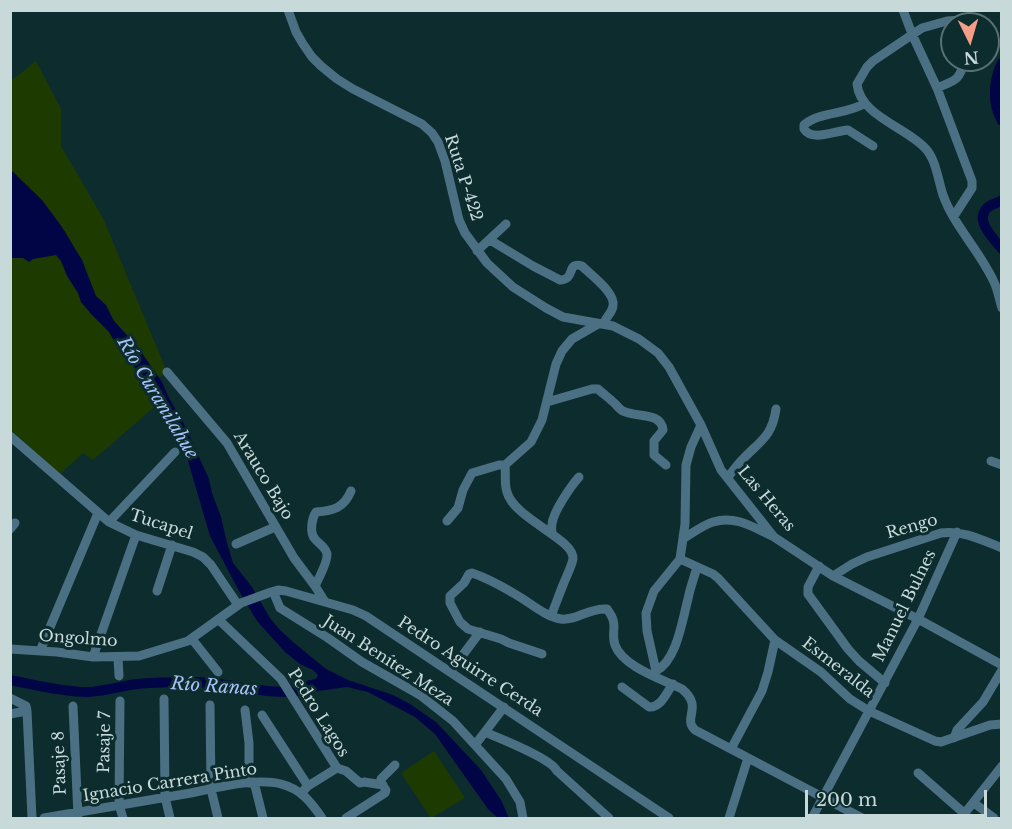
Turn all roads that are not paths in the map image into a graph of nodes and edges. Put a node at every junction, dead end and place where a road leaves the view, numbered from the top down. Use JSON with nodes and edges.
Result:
{"nodes":[{"id":1,"x":288,"y":10,"type":"edge"},
{"id":2,"x":903,"y":10,"type":"edge"},
{"id":3,"x":940,"y":22,"type":"edge"},
{"id":4,"x":912,"y":34,"type":"junction"},
{"id":5,"x":962,"y":72,"type":"edge"},
{"id":6,"x":937,"y":88,"type":"junction"},
{"id":7,"x":865,"y":103,"type":"junction"},
{"id":8,"x":873,"y":146,"type":"dead end"},
{"id":9,"x":954,"y":216,"type":"junction"},
{"id":10,"x":506,"y":224,"type":"dead end"},
{"id":11,"x":490,"y":240,"type":"junction"},
{"id":12,"x":477,"y":251,"type":"junction"},
{"id":13,"x":1002,"y":308,"type":"edge"},
{"id":14,"x":598,"y":322,"type":"junction"},
{"id":15,"x":167,"y":372,"type":"dead end"},
{"id":16,"x":547,"y":402,"type":"junction"},
{"id":17,"x":776,"y":409,"type":"dead end"},
{"id":18,"x":701,"y":425,"type":"junction"},
{"id":19,"x":10,"y":436,"type":"edge"},
{"id":20,"x":175,"y":452,"type":"dead end"},
{"id":21,"x":991,"y":461,"type":"dead end"},
{"id":22,"x":506,"y":465,"type":"junction"},
{"id":23,"x":666,"y":465,"type":"dead end"},
{"id":24,"x":1002,"y":465,"type":"edge"},
{"id":25,"x":579,"y":477,"type":"dead end"},
{"id":26,"x":728,"y":477,"type":"junction"},
{"id":27,"x":351,"y":491,"type":"dead end"},
{"id":28,"x":98,"y":513,"type":"junction"},
{"id":29,"x":447,"y":521,"type":"dead end"},
{"id":30,"x":109,"y":522,"type":"junction"},
{"id":31,"x":275,"y":527,"type":"junction"},
{"id":32,"x":957,"y":532,"type":"junction"},
{"id":33,"x":552,"y":534,"type":"junction"},
{"id":34,"x":136,"y":535,"type":"junction"},
{"id":35,"x":774,"y":537,"type":"junction"},
{"id":36,"x":684,"y":538,"type":"junction"},
{"id":37,"x":236,"y":544,"type":"dead end"},
{"id":38,"x":172,"y":545,"type":"junction"},
{"id":39,"x":1002,"y":548,"type":"edge"},
{"id":40,"x":680,"y":559,"type":"junction"},
{"id":41,"x":819,"y":566,"type":"junction"},
{"id":42,"x":697,"y":567,"type":"junction"},
{"id":43,"x":833,"y":576,"type":"junction"},
{"id":44,"x":315,"y":586,"type":"junction"},
{"id":45,"x":157,"y":591,"type":"dead end"},
{"id":46,"x":271,"y":592,"type":"junction"},
{"id":47,"x":325,"y":602,"type":"junction"},
{"id":48,"x":239,"y":604,"type":"junction"},
{"id":49,"x":552,"y":616,"type":"junction"},
{"id":50,"x":918,"y":619,"type":"junction"},
{"id":51,"x":219,"y":620,"type":"junction"},
{"id":52,"x":480,"y":632,"type":"junction"},
{"id":53,"x":192,"y":639,"type":"junction"},
{"id":54,"x":775,"y":640,"type":"junction"},
{"id":55,"x":10,"y":649,"type":"edge"},
{"id":56,"x":40,"y":651,"type":"junction"},
{"id":57,"x":542,"y":654,"type":"dead end"},
{"id":58,"x":93,"y":657,"type":"junction"},
{"id":59,"x":118,"y":658,"type":"junction"},
{"id":60,"x":1002,"y":668,"type":"edge"},
{"id":61,"x":218,"y":672,"type":"dead end"},
{"id":62,"x":450,"y":672,"type":"junction"},
{"id":63,"x":655,"y":674,"type":"junction"},
{"id":64,"x":119,"y":676,"type":"dead end"},
{"id":65,"x":885,"y":683,"type":"junction"},
{"id":66,"x":673,"y":684,"type":"junction"},
{"id":67,"x":622,"y":687,"type":"dead end"},
{"id":68,"x":10,"y":698,"type":"edge"},
{"id":69,"x":164,"y":699,"type":"dead end"},
{"id":70,"x":120,"y":701,"type":"dead end"},
{"id":71,"x":210,"y":705,"type":"dead end"},
{"id":72,"x":73,"y":706,"type":"dead end"},
{"id":73,"x":504,"y":707,"type":"junction"},
{"id":74,"x":244,"y":710,"type":"dead end"},
{"id":75,"x":27,"y":711,"type":"junction"},
{"id":76,"x":869,"y":711,"type":"junction"},
{"id":77,"x":10,"y":714,"type":"edge"},
{"id":78,"x":262,"y":715,"type":"dead end"},
{"id":79,"x":1002,"y":724,"type":"edge"},
{"id":80,"x":485,"y":732,"type":"junction"},
{"id":81,"x":954,"y":738,"type":"junction"},
{"id":82,"x":475,"y":745,"type":"junction"},
{"id":83,"x":731,"y":749,"type":"junction"},
{"id":84,"x":567,"y":750,"type":"junction"},
{"id":85,"x":748,"y":758,"type":"junction"},
{"id":86,"x":395,"y":765,"type":"dead end"},
{"id":87,"x":555,"y":766,"type":"junction"},
{"id":88,"x":1002,"y":766,"type":"edge"},
{"id":89,"x":337,"y":768,"type":"junction"},
{"id":90,"x":918,"y":773,"type":"dead end"},
{"id":91,"x":251,"y":783,"type":"junction"},
{"id":92,"x":383,"y":785,"type":"junction"},
{"id":93,"x":211,"y":789,"type":"junction"},
{"id":94,"x":305,"y":790,"type":"junction"},
{"id":95,"x":165,"y":797,"type":"junction"},
{"id":96,"x":822,"y":797,"type":"junction"},
{"id":97,"x":974,"y":803,"type":"junction"},
{"id":98,"x":119,"y":805,"type":"junction"},
{"id":99,"x":78,"y":816,"type":"edge"},
{"id":100,"x":963,"y":816,"type":"edge"},
{"id":101,"x":32,"y":819,"type":"edge"},
{"id":102,"x":44,"y":819,"type":"edge"},
{"id":103,"x":123,"y":819,"type":"edge"},
{"id":104,"x":170,"y":819,"type":"edge"},
{"id":105,"x":218,"y":819,"type":"edge"},
{"id":106,"x":262,"y":819,"type":"edge"},
{"id":107,"x":322,"y":819,"type":"edge"},
{"id":108,"x":346,"y":819,"type":"edge"},
{"id":109,"x":523,"y":819,"type":"edge"},
{"id":110,"x":609,"y":819,"type":"edge"},
{"id":111,"x":669,"y":819,"type":"edge"},
{"id":112,"x":729,"y":819,"type":"edge"},
{"id":113,"x":812,"y":819,"type":"edge"},
{"id":114,"x":862,"y":819,"type":"edge"},
{"id":115,"x":994,"y":819,"type":"edge"}],
"edges":[{"from":1,"to":12,"type":"street","name":"Ruta P-422"},
{"from":2,"to":4,"type":"street"},
{"from":3,"to":4,"type":"street"},
{"from":4,"to":6,"type":"street"},
{"from":4,"to":7,"type":"street"},
{"from":5,"to":6,"type":"street"},
{"from":6,"to":9,"type":"street"},
{"from":7,"to":8,"type":"street"},
{"from":7,"to":9,"type":"street"},
{"from":9,"to":13,"type":"street"},
{"from":10,"to":11,"type":"street"},
{"from":11,"to":12,"type":"street"},
{"from":11,"to":14,"type":"street"},
{"from":12,"to":14,"type":"street","name":"Ruta P-422"},
{"from":14,"to":16,"type":"street"},
{"from":14,"to":18,"type":"street","name":"Las Heras"},
{"from":15,"to":31,"type":"street","name":"Arauco Bajo"},
{"from":16,"to":22,"type":"street"},
{"from":16,"to":23,"type":"street"},
{"from":17,"to":26,"type":"street"},
{"from":18,"to":26,"type":"street","name":"Las Heras"},
{"from":18,"to":36,"type":"street"},
{"from":19,"to":28,"type":"street","name":"Tucapel"},
{"from":20,"to":30,"type":"street"},
{"from":21,"to":24,"type":"street"},
{"from":22,"to":29,"type":"street"},
{"from":22,"to":33,"type":"street"},
{"from":25,"to":33,"type":"street"},
{"from":26,"to":35,"type":"street","name":"Las Heras"},
{"from":27,"to":44,"type":"street"},
{"from":28,"to":30,"type":"street","name":"Tucapel"},
{"from":28,"to":56,"type":"street"},
{"from":30,"to":34,"type":"street","name":"Tucapel"},
{"from":31,"to":37,"type":"street"},
{"from":31,"to":44,"type":"street","name":"Arauco Bajo"},
{"from":32,"to":39,"type":"street","name":"Rengo"},
{"from":32,"to":43,"type":"street","name":"Rengo"},
{"from":32,"to":50,"type":"street","name":"Manuel Bulnes"},
{"from":33,"to":49,"type":"street"},
{"from":34,"to":38,"type":"street","name":"Tucapel"},
{"from":34,"to":58,"type":"street"},
{"from":35,"to":36,"type":"street"},
{"from":35,"to":41,"type":"street","name":"Las Heras"},
{"from":36,"to":40,"type":"street"},
{"from":38,"to":45,"type":"street"},
{"from":38,"to":48,"type":"street","name":"Tucapel"},
{"from":40,"to":42,"type":"street","name":"Esmeralda"},
{"from":40,"to":63,"type":"street"},
{"from":41,"to":43,"type":"street","name":"Las Heras"},
{"from":41,"to":65,"type":"street"},
{"from":42,"to":54,"type":"street","name":"Esmeralda"},
{"from":42,"to":63,"type":"street"},
{"from":43,"to":50,"type":"street","name":"Las Heras"},
{"from":44,"to":47,"type":"street","name":"Arauco Bajo"},
{"from":46,"to":47,"type":"street","name":"Pedro Aguirre Cerda"},
{"from":46,"to":48,"type":"street"},
{"from":46,"to":82,"type":"street","name":"Juan Benítez Meza"},
{"from":47,"to":62,"type":"street","name":"Pedro Aguirre Cerda"},
{"from":48,"to":51,"type":"street","name":"Ongolmo"},
{"from":49,"to":52,"type":"street"},
{"from":49,"to":63,"type":"street"},
{"from":50,"to":60,"type":"street","name":"Las Heras"},
{"from":50,"to":65,"type":"street","name":"Manuel Bulnes"},
{"from":51,"to":53,"type":"street","name":"Ongolmo"},
{"from":51,"to":89,"type":"street","name":"Pedro Lagos"},
{"from":52,"to":57,"type":"street"},
{"from":52,"to":62,"type":"street"},
{"from":53,"to":59,"type":"street","name":"Ongolmo"},
{"from":53,"to":61,"type":"street"},
{"from":54,"to":76,"type":"street","name":"Esmeralda"},
{"from":54,"to":83,"type":"street"},
{"from":55,"to":56,"type":"street","name":"Ongolmo"},
{"from":56,"to":58,"type":"street","name":"Ongolmo"},
{"from":58,"to":59,"type":"street","name":"Ongolmo"},
{"from":59,"to":64,"type":"street"},
{"from":60,"to":81,"type":"street"},
{"from":62,"to":73,"type":"street","name":"Pedro Aguirre Cerda"},
{"from":63,"to":66,"type":"street"},
{"from":65,"to":76,"type":"street","name":"Manuel Bulnes"},
{"from":66,"to":67,"type":"street"},
{"from":66,"to":83,"type":"street"},
{"from":68,"to":75,"type":"street"},
{"from":69,"to":95,"type":"street"},
{"from":70,"to":98,"type":"street","name":"Pasaje 7"},
{"from":71,"to":93,"type":"street"},
{"from":72,"to":99,"type":"street","name":"Pasaje 8"},
{"from":73,"to":80,"type":"street"},
{"from":73,"to":84,"type":"street","name":"Pedro Aguirre Cerda"},
{"from":74,"to":91,"type":"street"},
{"from":75,"to":77,"type":"street"},
{"from":75,"to":101,"type":"street"},
{"from":76,"to":81,"type":"street","name":"Esmeralda"},
{"from":76,"to":96,"type":"street","name":"Manuel Bulnes"},
{"from":78,"to":94,"type":"street"},
{"from":79,"to":81,"type":"street","name":"Esmeralda"},
{"from":80,"to":82,"type":"street"},
{"from":80,"to":87,"type":"street"},
{"from":82,"to":109,"type":"street","name":"Juan Benítez Meza"},
{"from":83,"to":85,"type":"street"},
{"from":84,"to":87,"type":"street"},
{"from":84,"to":111,"type":"street","name":"Pedro Aguirre Cerda"},
{"from":85,"to":96,"type":"street"},
{"from":85,"to":112,"type":"street"},
{"from":86,"to":92,"type":"street"},
{"from":87,"to":110,"type":"street"},
{"from":88,"to":97,"type":"street"},
{"from":89,"to":92,"type":"street"},
{"from":89,"to":94,"type":"street","name":"Pedro Lagos"},
{"from":90,"to":100,"type":"street"},
{"from":91,"to":93,"type":"street","name":"Ignacio Carrera Pinto"},
{"from":91,"to":94,"type":"street","name":"Ignacio Carrera Pinto"},
{"from":91,"to":106,"type":"street"},
{"from":92,"to":108,"type":"street"},
{"from":93,"to":95,"type":"street","name":"Ignacio Carrera Pinto"},
{"from":93,"to":105,"type":"street"},
{"from":94,"to":107,"type":"street","name":"Ignacio Carrera Pinto"},
{"from":95,"to":98,"type":"street","name":"Ignacio Carrera Pinto"},
{"from":95,"to":104,"type":"street"},
{"from":96,"to":113,"type":"street","name":"Manuel Bulnes"},
{"from":96,"to":114,"type":"street"},
{"from":97,"to":100,"type":"street"},
{"from":97,"to":115,"type":"street"},
{"from":98,"to":99,"type":"street","name":"Ignacio Carrera Pinto"},
{"from":98,"to":103,"type":"street","name":"Pasaje 7"},
{"from":99,"to":102,"type":"street","name":"Ignacio Carrera Pinto"}]}
